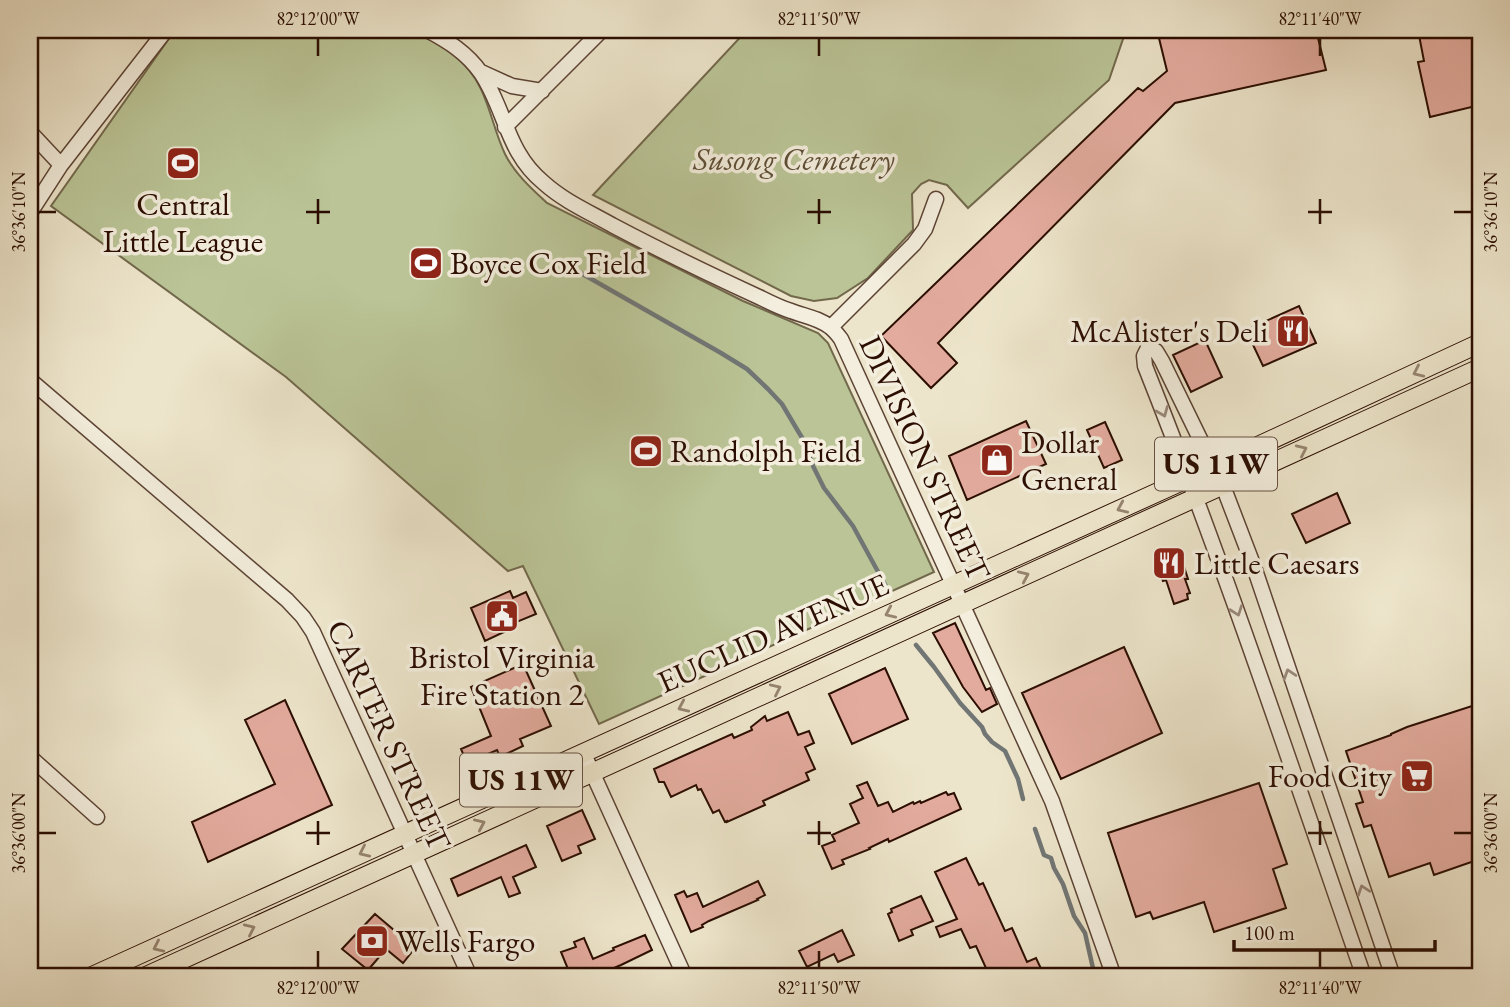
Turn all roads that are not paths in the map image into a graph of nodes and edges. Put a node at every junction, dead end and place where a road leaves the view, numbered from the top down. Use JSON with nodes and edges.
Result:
{"nodes":[{"id":1,"x":166,"y":30,"type":"edge"},
{"id":2,"x":427,"y":30,"type":"edge"},
{"id":3,"x":602,"y":30,"type":"edge"},
{"id":4,"x":480,"y":71,"type":"junction"},
{"id":5,"x":542,"y":91,"type":"junction"},
{"id":6,"x":505,"y":127,"type":"junction"},
{"id":7,"x":30,"y":132,"type":"edge"},
{"id":8,"x":61,"y":165,"type":"junction"},
{"id":9,"x":936,"y":199,"type":"dead end"},
{"id":10,"x":30,"y":213,"type":"edge"},
{"id":11,"x":831,"y":327,"type":"junction"},
{"id":12,"x":1480,"y":343,"type":"edge"},
{"id":13,"x":1480,"y":368,"type":"edge"},
{"id":14,"x":30,"y":380,"type":"edge"},
{"id":15,"x":1213,"y":466,"type":"junction"},
{"id":16,"x":1189,"y":478,"type":"junction"},
{"id":17,"x":1223,"y":486,"type":"junction"},
{"id":18,"x":1196,"y":498,"type":"junction"},
{"id":19,"x":952,"y":585,"type":"junction"},
{"id":20,"x":962,"y":604,"type":"junction"},
{"id":21,"x":583,"y":752,"type":"junction"},
{"id":22,"x":30,"y":757,"type":"edge"},
{"id":23,"x":593,"y":773,"type":"junction"},
{"id":24,"x":97,"y":817,"type":"dead end"},
{"id":25,"x":404,"y":834,"type":"junction"},
{"id":26,"x":413,"y":854,"type":"junction"},
{"id":27,"x":90,"y":977,"type":"edge"},
{"id":28,"x":144,"y":977,"type":"edge"},
{"id":29,"x":470,"y":977,"type":"edge"},
{"id":30,"x":685,"y":977,"type":"edge"},
{"id":31,"x":1114,"y":977,"type":"edge"},
{"id":32,"x":1364,"y":977,"type":"edge"},
{"id":33,"x":1393,"y":977,"type":"edge"}],
"edges":[{"from":1,"to":8,"type":"street"},
{"from":2,"to":4,"type":"street","name":"DIVISION STREET"},
{"from":3,"to":5,"type":"street"},
{"from":4,"to":5,"type":"street"},
{"from":4,"to":6,"type":"street","name":"DIVISION STREET"},
{"from":5,"to":6,"type":"street"},
{"from":6,"to":11,"type":"street","name":"DIVISION STREET"},
{"from":7,"to":8,"type":"street"},
{"from":8,"to":10,"type":"street"},
{"from":9,"to":11,"type":"street"},
{"from":11,"to":19,"type":"street","name":"DIVISION STREET"},
{"from":12,"to":15,"type":"main road","name":"EUCLID AVENUE","number":"US 11W","one_way":true},
{"from":17,"to":13,"type":"main road","name":"EUCLID AVENUE","number":"US 11W","one_way":true},
{"from":14,"to":25,"type":"street","name":"CARTER STREET"},
{"from":15,"to":16,"type":"main road","name":"EUCLID AVENUE","number":"US 11W"},
{"from":15,"to":16,"type":"street","one_way":true},
{"from":15,"to":17,"type":"street"},
{"from":16,"to":18,"type":"street"},
{"from":16,"to":19,"type":"main road","name":"EUCLID AVENUE","number":"US 11W","one_way":true},
{"from":17,"to":18,"type":"main road","name":"EUCLID AVENUE","number":"US 11W"},
{"from":33,"to":17,"type":"street","one_way":true},
{"from":20,"to":18,"type":"main road","name":"EUCLID AVENUE","number":"US 11W","one_way":true},
{"from":18,"to":32,"type":"street","one_way":true},
{"from":19,"to":20,"type":"street","name":"DIVISION STREET"},
{"from":19,"to":21,"type":"main road","name":"EUCLID AVENUE","number":"US 11W","one_way":true},
{"from":23,"to":20,"type":"main road","name":"EUCLID AVENUE","number":"US 11W","one_way":true},
{"from":20,"to":31,"type":"street","name":"DIVISION STREET"},
{"from":21,"to":23,"type":"street"},
{"from":21,"to":25,"type":"main road","name":"EUCLID AVENUE","number":"US 11W"},
{"from":22,"to":24,"type":"street"},
{"from":26,"to":23,"type":"main road","name":"EUCLID AVENUE","number":"US 11W","one_way":true},
{"from":23,"to":30,"type":"street"},
{"from":25,"to":26,"type":"street","name":"CARTER STREET"},
{"from":25,"to":27,"type":"main road","name":"EUCLID AVENUE","number":"US 11W","one_way":true},
{"from":28,"to":26,"type":"main road","name":"EUCLID AVENUE","number":"US 11W","one_way":true},
{"from":26,"to":29,"type":"street","name":"CARTER STREET"}]}
